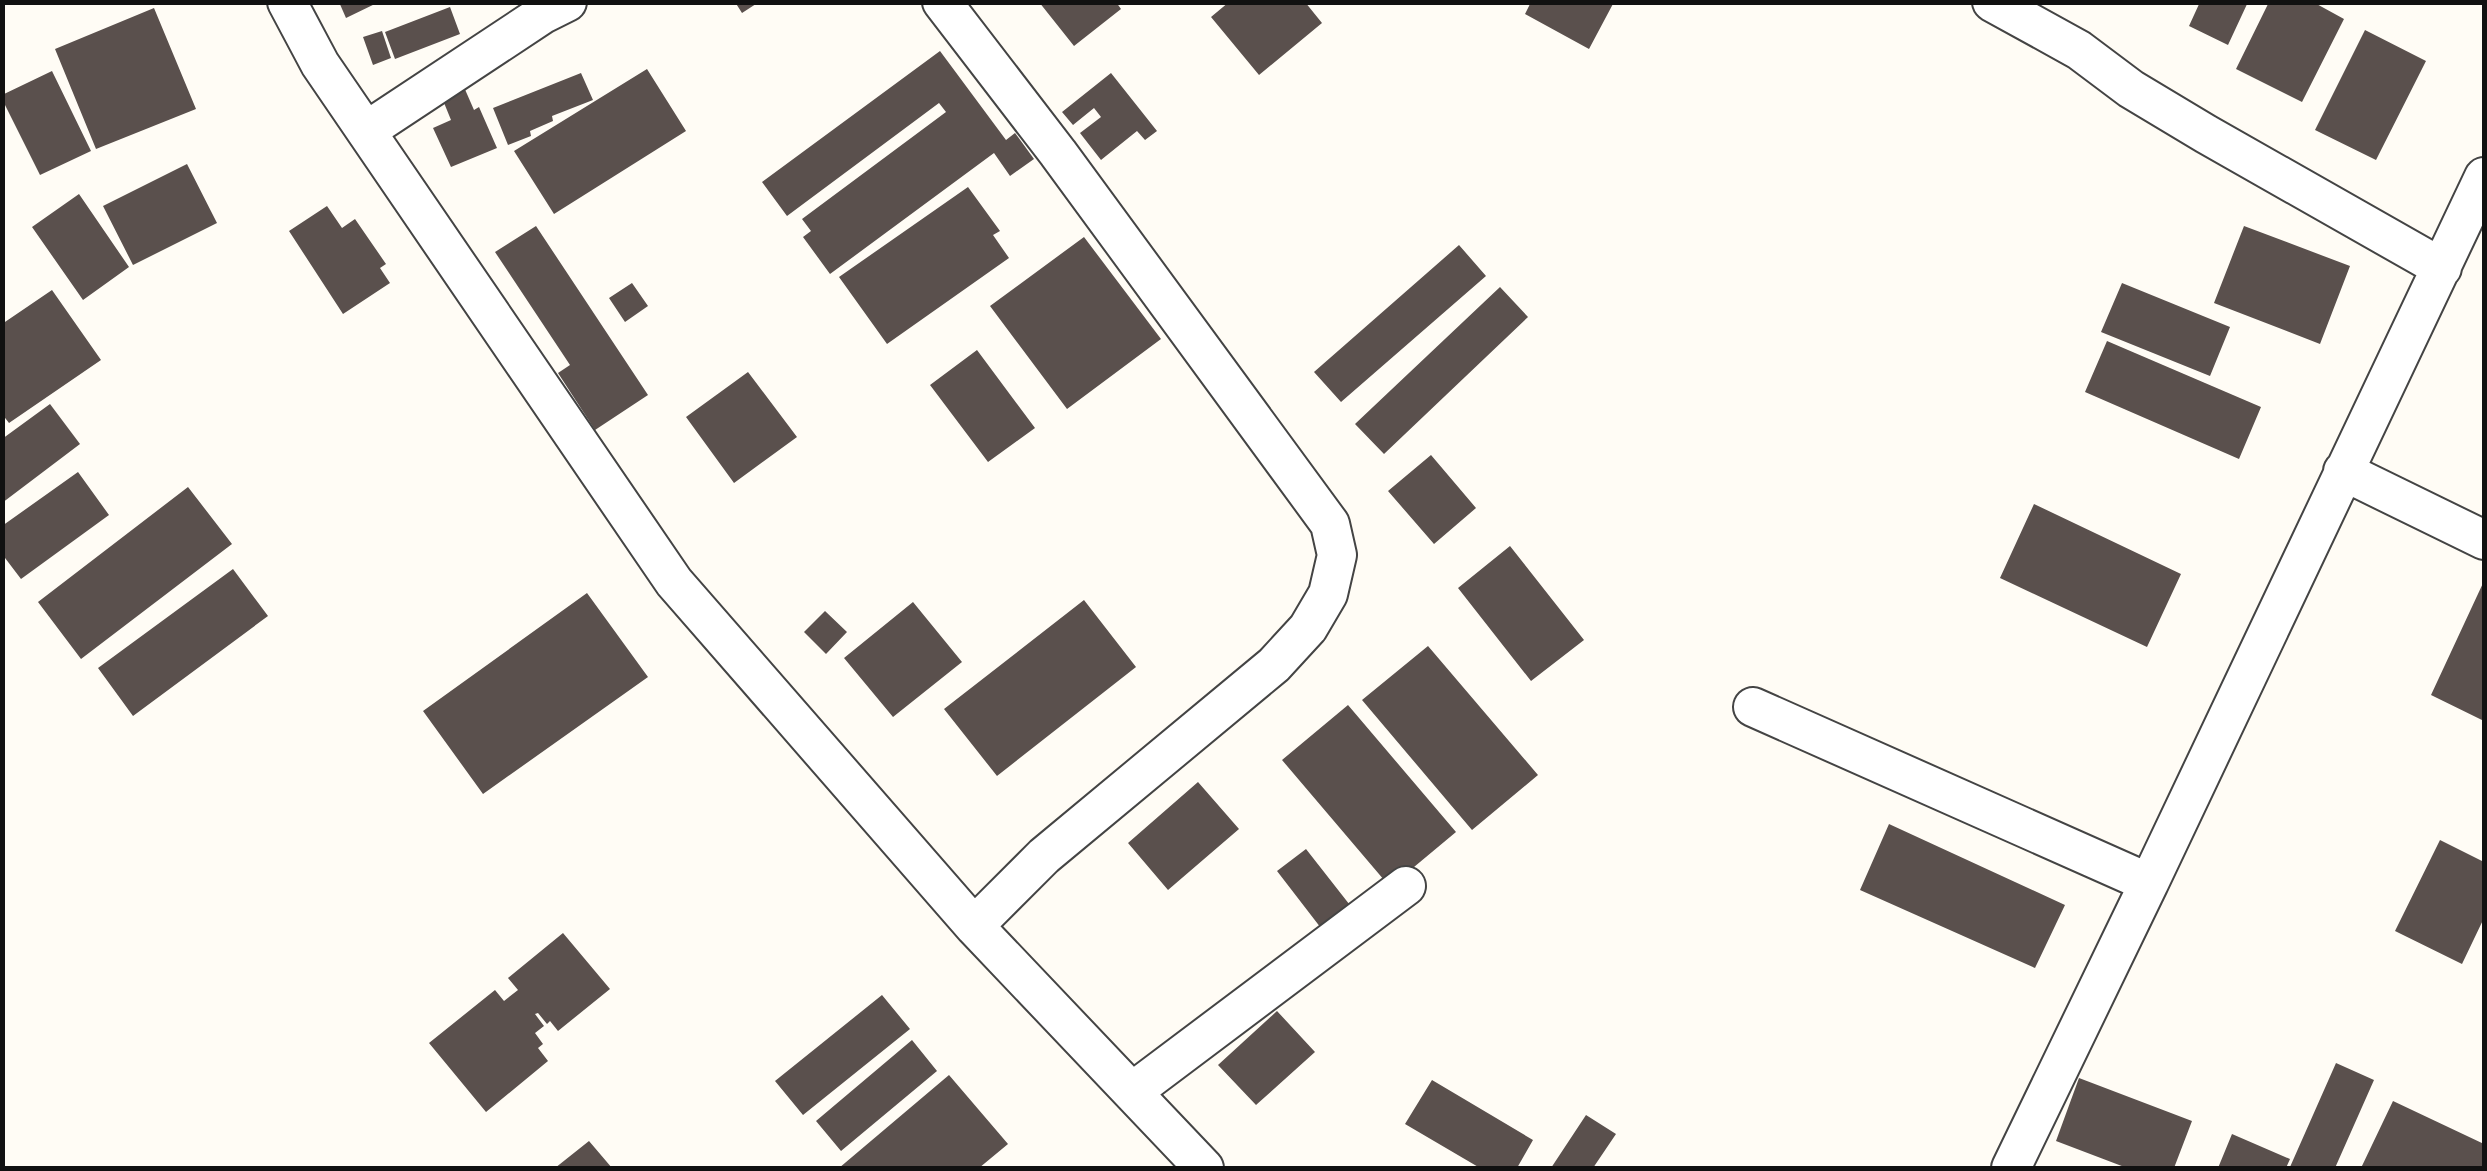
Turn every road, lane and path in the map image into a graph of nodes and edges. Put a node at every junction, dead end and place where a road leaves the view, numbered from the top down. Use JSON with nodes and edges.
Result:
{"nodes":[{"id":1,"x":287,"y":2,"type":"edge"},
{"id":2,"x":567,"y":2,"type":"edge"},
{"id":3,"x":942,"y":2,"type":"edge"},
{"id":4,"x":1992,"y":2,"type":"edge"},
{"id":5,"x":366,"y":131,"type":"junction"},
{"id":6,"x":2484,"y":177,"type":"edge"},
{"id":7,"x":2442,"y":268,"type":"junction"},
{"id":8,"x":2343,"y":471,"type":"junction"},
{"id":9,"x":2484,"y":540,"type":"edge"},
{"id":10,"x":1753,"y":707,"type":"dead end"},
{"id":11,"x":2149,"y":883,"type":"junction"},
{"id":12,"x":1406,"y":886,"type":"dead end"},
{"id":13,"x":974,"y":926,"type":"junction"},
{"id":14,"x":1132,"y":1092,"type":"junction"},
{"id":15,"x":1204,"y":1168,"type":"edge"},
{"id":16,"x":2010,"y":1168,"type":"edge"}],
"edges":[{"from":1,"to":5,"type":"street"},
{"from":2,"to":5,"type":"street"},
{"from":3,"to":13,"type":"street"},
{"from":4,"to":7,"type":"street"},
{"from":5,"to":13,"type":"street"},
{"from":6,"to":7,"type":"street"},
{"from":7,"to":8,"type":"street"},
{"from":8,"to":9,"type":"street"},
{"from":8,"to":11,"type":"street"},
{"from":10,"to":11,"type":"street"},
{"from":11,"to":16,"type":"street"},
{"from":12,"to":14,"type":"street"},
{"from":13,"to":14,"type":"street"},
{"from":14,"to":15,"type":"street"}]}
